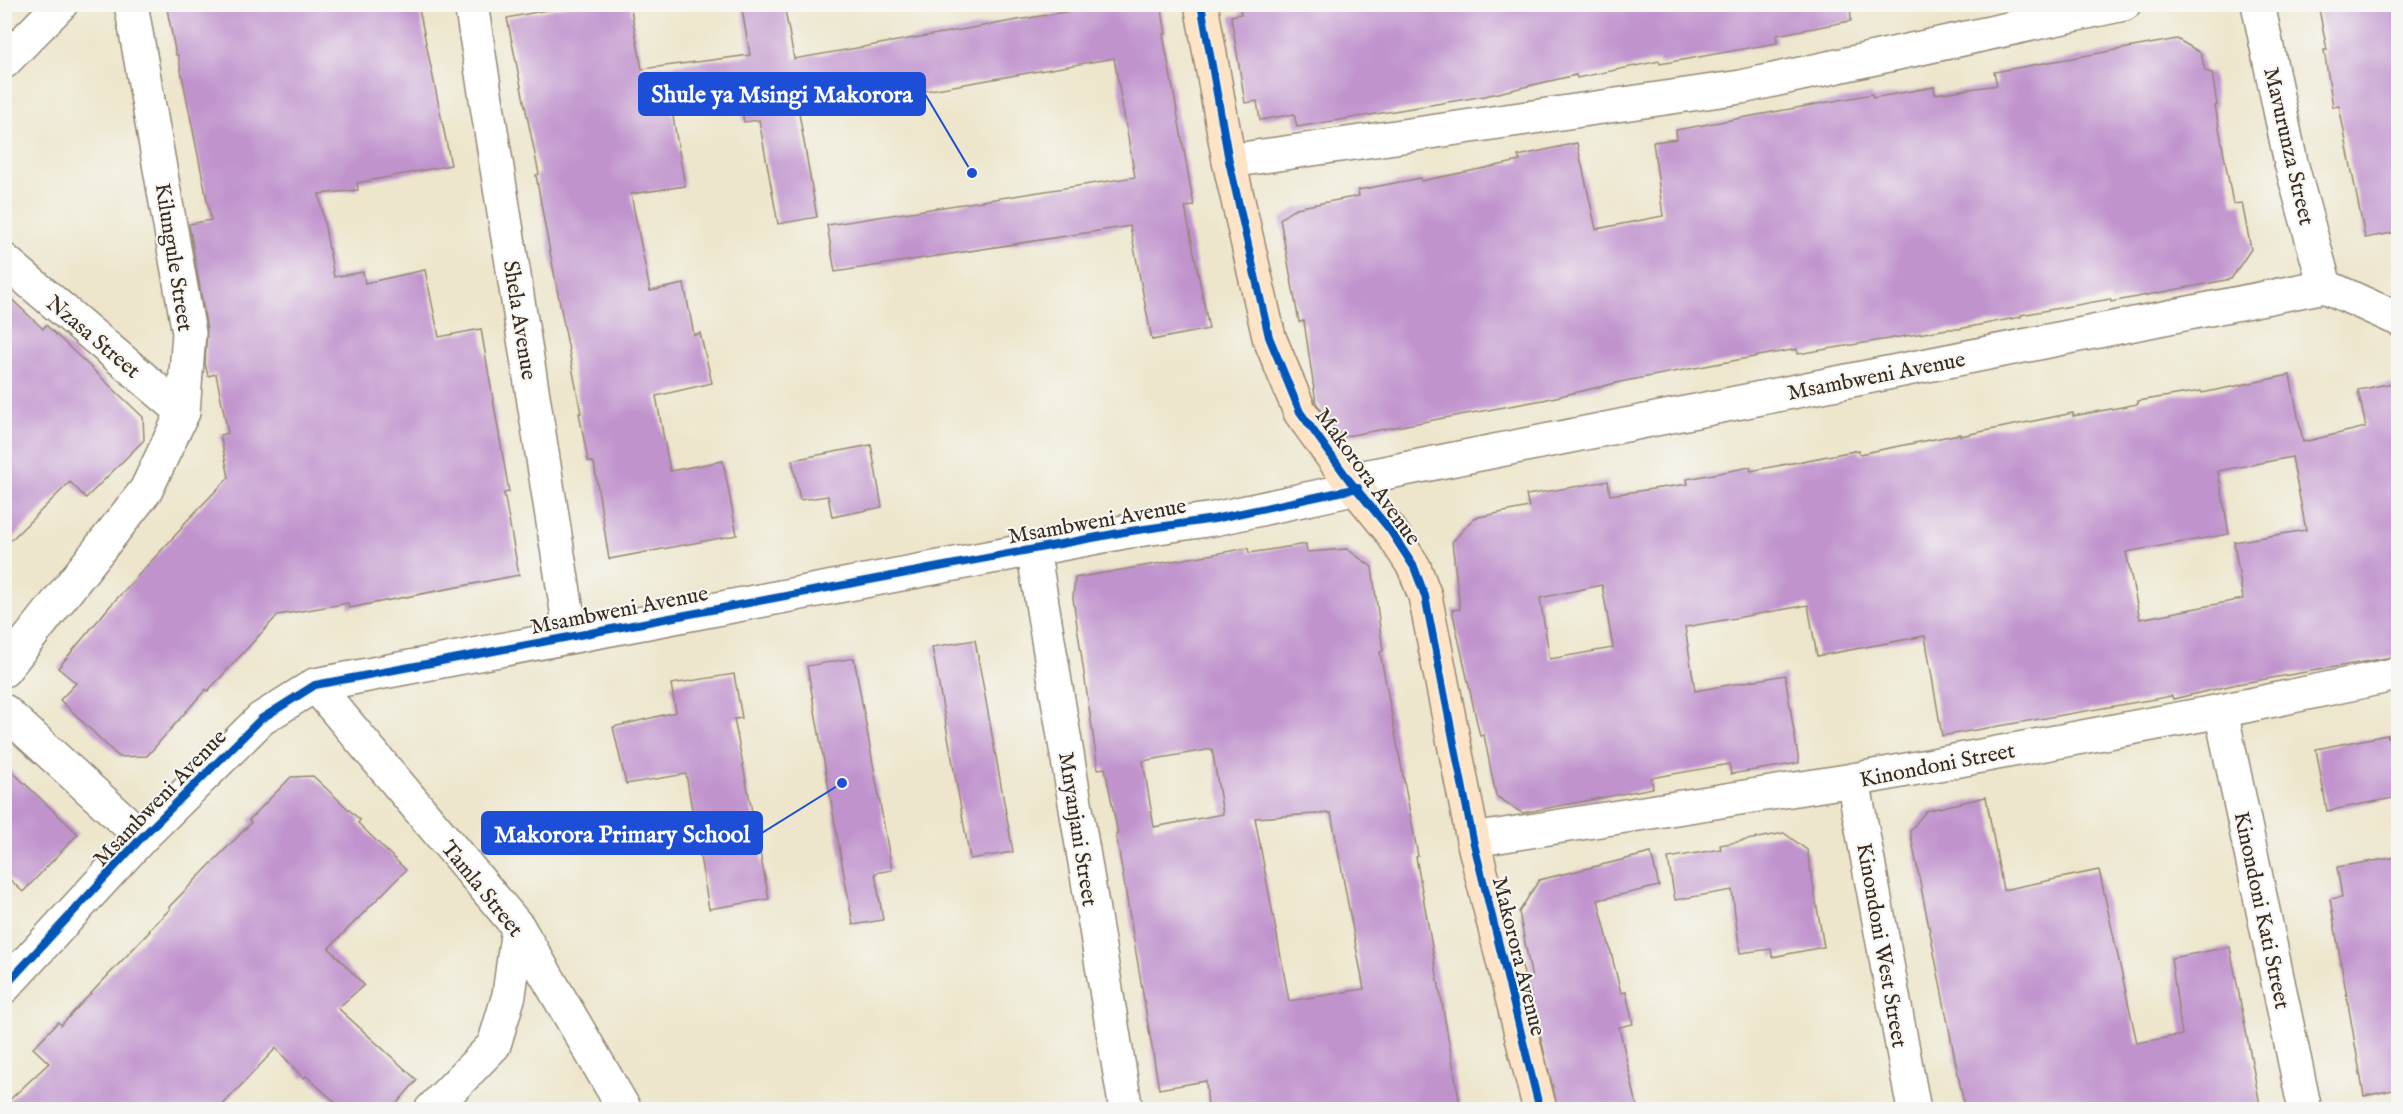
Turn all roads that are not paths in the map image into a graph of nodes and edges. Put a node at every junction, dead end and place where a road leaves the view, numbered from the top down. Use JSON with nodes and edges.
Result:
{"nodes":[{"id":1,"x":61,"y":4,"type":"edge"},
{"id":2,"x":131,"y":4,"type":"edge"},
{"id":3,"x":471,"y":4,"type":"edge"},
{"id":4,"x":1201,"y":4,"type":"edge"},
{"id":5,"x":2124,"y":4,"type":"edge"},
{"id":6,"x":2258,"y":4,"type":"edge"},
{"id":7,"x":4,"y":62,"type":"edge"},
{"id":8,"x":1229,"y":161,"type":"junction"},
{"id":9,"x":4,"y":260,"type":"edge"},
{"id":10,"x":2325,"y":286,"type":"junction"},
{"id":11,"x":2398,"y":319,"type":"edge"},
{"id":12,"x":183,"y":412,"type":"junction"},
{"id":13,"x":1353,"y":484,"type":"junction"},
{"id":14,"x":1033,"y":549,"type":"junction"},
{"id":15,"x":572,"y":636,"type":"junction"},
{"id":16,"x":4,"y":670,"type":"edge"},
{"id":17,"x":2398,"y":674,"type":"edge"},
{"id":18,"x":315,"y":685,"type":"junction"},
{"id":19,"x":4,"y":711,"type":"edge"},
{"id":20,"x":2221,"y":711,"type":"junction"},
{"id":21,"x":1853,"y":780,"type":"junction"},
{"id":22,"x":142,"y":837,"type":"junction"},
{"id":23,"x":1473,"y":840,"type":"junction"},
{"id":24,"x":518,"y":927,"type":"junction"},
{"id":25,"x":4,"y":987,"type":"edge"},
{"id":26,"x":431,"y":1110,"type":"edge"},
{"id":27,"x":625,"y":1110,"type":"edge"},
{"id":28,"x":1126,"y":1110,"type":"edge"},
{"id":29,"x":1540,"y":1110,"type":"edge"},
{"id":30,"x":1914,"y":1110,"type":"edge"},
{"id":31,"x":2305,"y":1110,"type":"edge"}],
"edges":[{"from":1,"to":7,"type":"street"},
{"from":2,"to":12,"type":"street","name":"Kilungule Street"},
{"from":3,"to":15,"type":"street","name":"Shela Avenue"},
{"from":4,"to":8,"type":"street","name":"Makorora Avenue"},
{"from":5,"to":8,"type":"street"},
{"from":6,"to":10,"type":"street","name":"Mavurunza Street"},
{"from":8,"to":13,"type":"street","name":"Makorora Avenue"},
{"from":9,"to":12,"type":"street","name":"Nzasa Street"},
{"from":10,"to":11,"type":"street"},
{"from":10,"to":13,"type":"street","name":"Msambweni Avenue"},
{"from":12,"to":16,"type":"street","name":"Kilungule Street"},
{"from":13,"to":14,"type":"street","name":"Msambweni Avenue"},
{"from":13,"to":23,"type":"street","name":"Makorora Avenue"},
{"from":14,"to":15,"type":"street","name":"Msambweni Avenue"},
{"from":14,"to":28,"type":"street","name":"Mnyanjani Street"},
{"from":15,"to":18,"type":"street","name":"Msambweni Avenue"},
{"from":17,"to":20,"type":"street","name":"Kinondoni Street"},
{"from":18,"to":22,"type":"street","name":"Msambweni Avenue"},
{"from":18,"to":24,"type":"street","name":"Tamla Street"},
{"from":19,"to":22,"type":"street"},
{"from":20,"to":21,"type":"street","name":"Kinondoni Street"},
{"from":20,"to":31,"type":"street","name":"Kinondoni Kati Street"},
{"from":21,"to":23,"type":"street","name":"Kinondoni Street"},
{"from":21,"to":30,"type":"street","name":"Kinondoni West Street"},
{"from":22,"to":25,"type":"street","name":"Msambweni Avenue"},
{"from":23,"to":29,"type":"street","name":"Makorora Avenue"},
{"from":24,"to":26,"type":"street"},
{"from":24,"to":27,"type":"street","name":"Tamla Street"}]}
